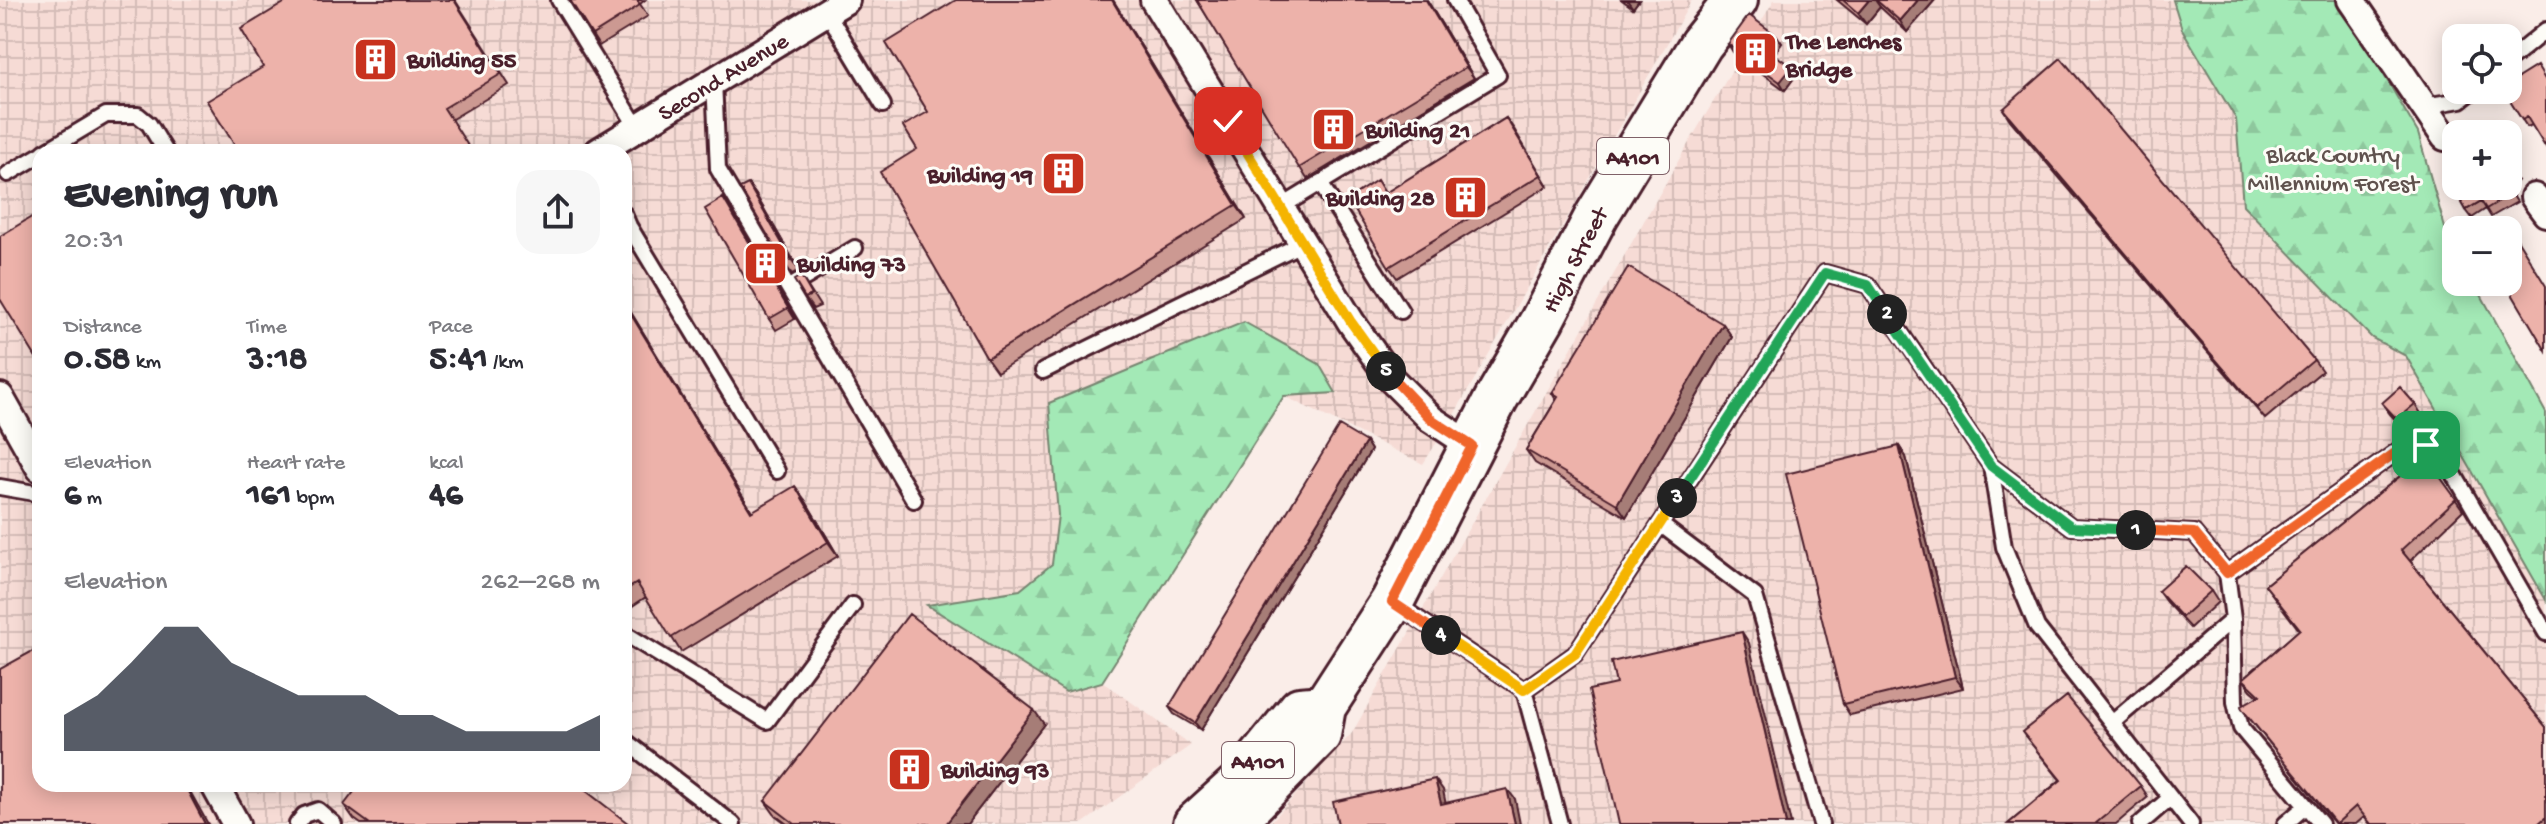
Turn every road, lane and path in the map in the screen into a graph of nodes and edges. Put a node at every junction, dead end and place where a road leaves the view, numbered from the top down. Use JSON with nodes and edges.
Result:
{"nodes":[{"id":1,"x":559,"y":0,"type":"edge"},
{"id":2,"x":1154,"y":0,"type":"edge"},
{"id":3,"x":1455,"y":0,"type":"edge"},
{"id":4,"x":2351,"y":0,"type":"edge"},
{"id":5,"x":1730,"y":2,"type":"edge"},
{"id":6,"x":837,"y":6,"type":"edge"},
{"id":7,"x":2546,"y":30,"type":"edge"},
{"id":8,"x":2522,"y":50,"type":"edge"},
{"id":9,"x":714,"y":80,"type":"junction"},
{"id":10,"x":2442,"y":103,"type":"edge"},
{"id":11,"x":883,"y":105,"type":"dead end"},
{"id":12,"x":2424,"y":106,"type":"junction"},
{"id":13,"x":637,"y":127,"type":"junction"},
{"id":14,"x":2442,"y":133,"type":"edge"},
{"id":15,"x":57,"y":144,"type":"edge"},
{"id":16,"x":161,"y":144,"type":"edge"},
{"id":17,"x":611,"y":144,"type":"edge"},
{"id":18,"x":32,"y":159,"type":"edge"},
{"id":19,"x":8,"y":174,"type":"dead end"},
{"id":20,"x":1320,"y":183,"type":"junction"},
{"id":21,"x":1281,"y":207,"type":"junction"},
{"id":22,"x":632,"y":231,"type":"edge"},
{"id":23,"x":1303,"y":243,"type":"junction"},
{"id":24,"x":855,"y":248,"type":"dead end"},
{"id":25,"x":789,"y":287,"type":"junction"},
{"id":26,"x":1401,"y":311,"type":"dead end"},
{"id":27,"x":1043,"y":371,"type":"dead end"},
{"id":28,"x":0,"y":397,"type":"edge"},
{"id":29,"x":1472,"y":446,"type":"junction"},
{"id":30,"x":32,"y":454,"type":"edge"},
{"id":31,"x":1991,"y":466,"type":"junction"},
{"id":32,"x":777,"y":471,"type":"dead end"},
{"id":33,"x":0,"y":487,"type":"edge"},
{"id":34,"x":32,"y":493,"type":"edge"},
{"id":35,"x":914,"y":500,"type":"dead end"},
{"id":36,"x":1660,"y":524,"type":"junction"},
{"id":37,"x":2227,"y":573,"type":"junction"},
{"id":38,"x":1392,"y":602,"type":"junction"},
{"id":39,"x":853,"y":605,"type":"dead end"},
{"id":40,"x":2233,"y":619,"type":"junction"},
{"id":41,"x":2546,"y":633,"type":"edge"},
{"id":42,"x":632,"y":638,"type":"edge"},
{"id":43,"x":1524,"y":690,"type":"junction"},
{"id":44,"x":1324,"y":707,"type":"junction"},
{"id":45,"x":2112,"y":723,"type":"junction"},
{"id":46,"x":632,"y":746,"type":"edge"},
{"id":47,"x":218,"y":792,"type":"edge"},
{"id":48,"x":2170,"y":798,"type":"junction"},
{"id":49,"x":2306,"y":806,"type":"junction"},
{"id":50,"x":236,"y":824,"type":"edge"},
{"id":51,"x":297,"y":824,"type":"edge"},
{"id":52,"x":334,"y":824,"type":"edge"},
{"id":53,"x":733,"y":824,"type":"edge"},
{"id":54,"x":1195,"y":824,"type":"edge"},
{"id":55,"x":1232,"y":824,"type":"edge"},
{"id":56,"x":1560,"y":824,"type":"edge"},
{"id":57,"x":1821,"y":824,"type":"edge"},
{"id":58,"x":2140,"y":824,"type":"edge"},
{"id":59,"x":2191,"y":824,"type":"edge"},
{"id":60,"x":2285,"y":824,"type":"edge"},
{"id":61,"x":2321,"y":824,"type":"edge"}],
"edges":[{"from":1,"to":13,"type":"lane"},
{"from":2,"to":21,"type":"street"},
{"from":3,"to":20,"type":"lane"},
{"from":4,"to":12,"type":"street"},
{"from":5,"to":29,"type":"main road","name":"High Street","number":"A4101"},
{"from":6,"to":9,"type":"street","name":"Second Avenue"},
{"from":6,"to":11,"type":"lane"},
{"from":7,"to":8,"type":"lane"},
{"from":9,"to":13,"type":"street","name":"Second Avenue"},
{"from":9,"to":25,"type":"lane"},
{"from":10,"to":12,"type":"lane"},
{"from":12,"to":14,"type":"street"},
{"from":13,"to":17,"type":"street","name":"Second Avenue"},
{"from":15,"to":16,"type":"lane"},
{"from":18,"to":19,"type":"lane"},
{"from":20,"to":21,"type":"lane"},
{"from":20,"to":26,"type":"lane"},
{"from":21,"to":23,"type":"street"},
{"from":22,"to":32,"type":"lane"},
{"from":23,"to":27,"type":"lane"},
{"from":23,"to":29,"type":"street"},
{"from":24,"to":25,"type":"lane"},
{"from":25,"to":35,"type":"lane"},
{"from":28,"to":30,"type":"street"},
{"from":29,"to":38,"type":"main road","number":"A4101"},
{"from":31,"to":36,"type":"lane"},
{"from":31,"to":37,"type":"lane"},
{"from":31,"to":45,"type":"lane"},
{"from":33,"to":34,"type":"lane"},
{"from":36,"to":43,"type":"lane"},
{"from":36,"to":57,"type":"lane"},
{"from":37,"to":40,"type":"lane"},
{"from":37,"to":41,"type":"lane"},
{"from":38,"to":43,"type":"lane"},
{"from":38,"to":44,"type":"main road","number":"A4101"},
{"from":39,"to":42,"type":"lane"},
{"from":40,"to":45,"type":"lane"},
{"from":40,"to":49,"type":"lane"},
{"from":43,"to":56,"type":"lane"},
{"from":44,"to":54,"type":"main road","number":"A4101"},
{"from":44,"to":55,"type":"main road","number":"A4101"},
{"from":45,"to":48,"type":"lane"},
{"from":46,"to":53,"type":"lane"},
{"from":47,"to":50,"type":"street"},
{"from":48,"to":58,"type":"lane"},
{"from":48,"to":59,"type":"lane"},
{"from":49,"to":60,"type":"lane"},
{"from":49,"to":61,"type":"lane"},
{"from":51,"to":52,"type":"lane"}]}
